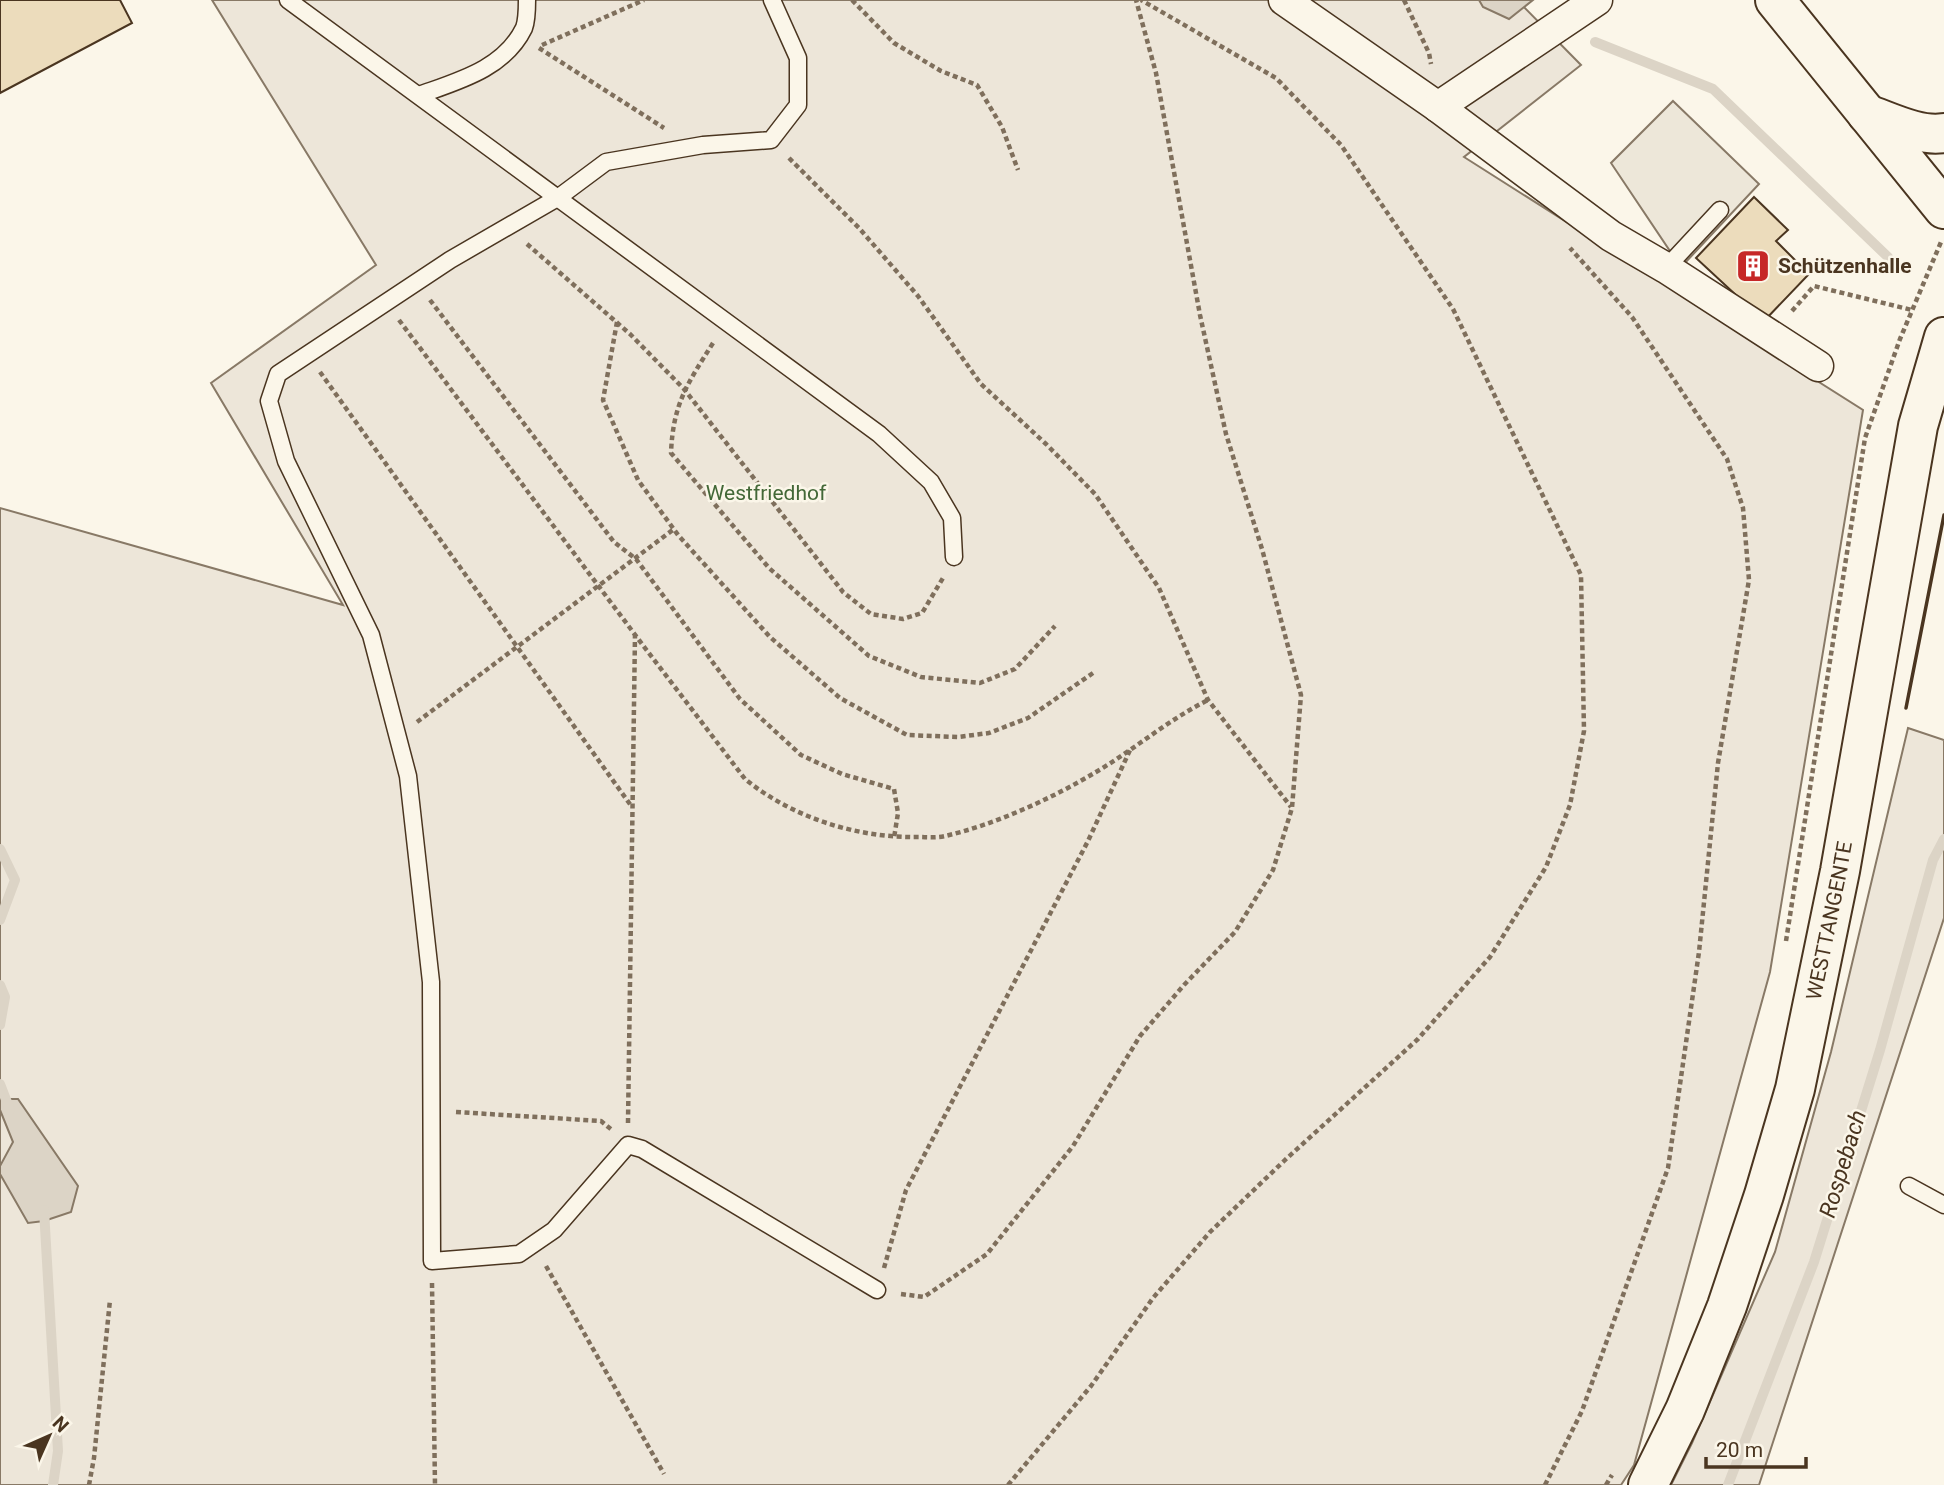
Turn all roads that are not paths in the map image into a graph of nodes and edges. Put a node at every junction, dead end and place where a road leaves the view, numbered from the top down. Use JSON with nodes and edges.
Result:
{"nodes":[{"id":1,"x":288,"y":0,"type":"edge"},
{"id":2,"x":527,"y":0,"type":"edge"},
{"id":3,"x":772,"y":0,"type":"edge"},
{"id":4,"x":1284,"y":0,"type":"edge"},
{"id":5,"x":1597,"y":0,"type":"edge"},
{"id":6,"x":1775,"y":0,"type":"edge"},
{"id":7,"x":419,"y":95,"type":"junction"},
{"id":8,"x":1438,"y":107,"type":"junction"},
{"id":9,"x":1867,"y":114,"type":"junction"},
{"id":10,"x":1944,"y":133,"type":"edge"},
{"id":11,"x":559,"y":197,"type":"junction"},
{"id":12,"x":1944,"y":209,"type":"edge"},
{"id":13,"x":1720,"y":210,"type":"dead end"},
{"id":14,"x":1666,"y":268,"type":"junction"},
{"id":15,"x":1944,"y":337,"type":"edge"},
{"id":16,"x":1818,"y":366,"type":"dead end"},
{"id":17,"x":954,"y":557,"type":"road end"},
{"id":18,"x":1909,"y":1186,"type":"dead end"},
{"id":19,"x":1944,"y":1205,"type":"edge"},
{"id":20,"x":877,"y":1290,"type":"road end"},
{"id":21,"x":1648,"y":1485,"type":"edge"}],
"edges":[{"from":1,"to":7,"type":"lane"},
{"from":2,"to":7,"type":"lane"},
{"from":3,"to":11,"type":"lane"},
{"from":4,"to":8,"type":"street"},
{"from":5,"to":8,"type":"street"},
{"from":6,"to":9,"type":"main road"},
{"from":7,"to":11,"type":"lane"},
{"from":8,"to":14,"type":"street"},
{"from":9,"to":10,"type":"main road"},
{"from":9,"to":12,"type":"main road"},
{"from":11,"to":17,"type":"lane"},
{"from":11,"to":20,"type":"lane"},
{"from":13,"to":14,"type":"lane"},
{"from":14,"to":16,"type":"street"},
{"from":15,"to":21,"type":"main road","name":"WESTTANGENTE"},
{"from":18,"to":19,"type":"lane"}]}
